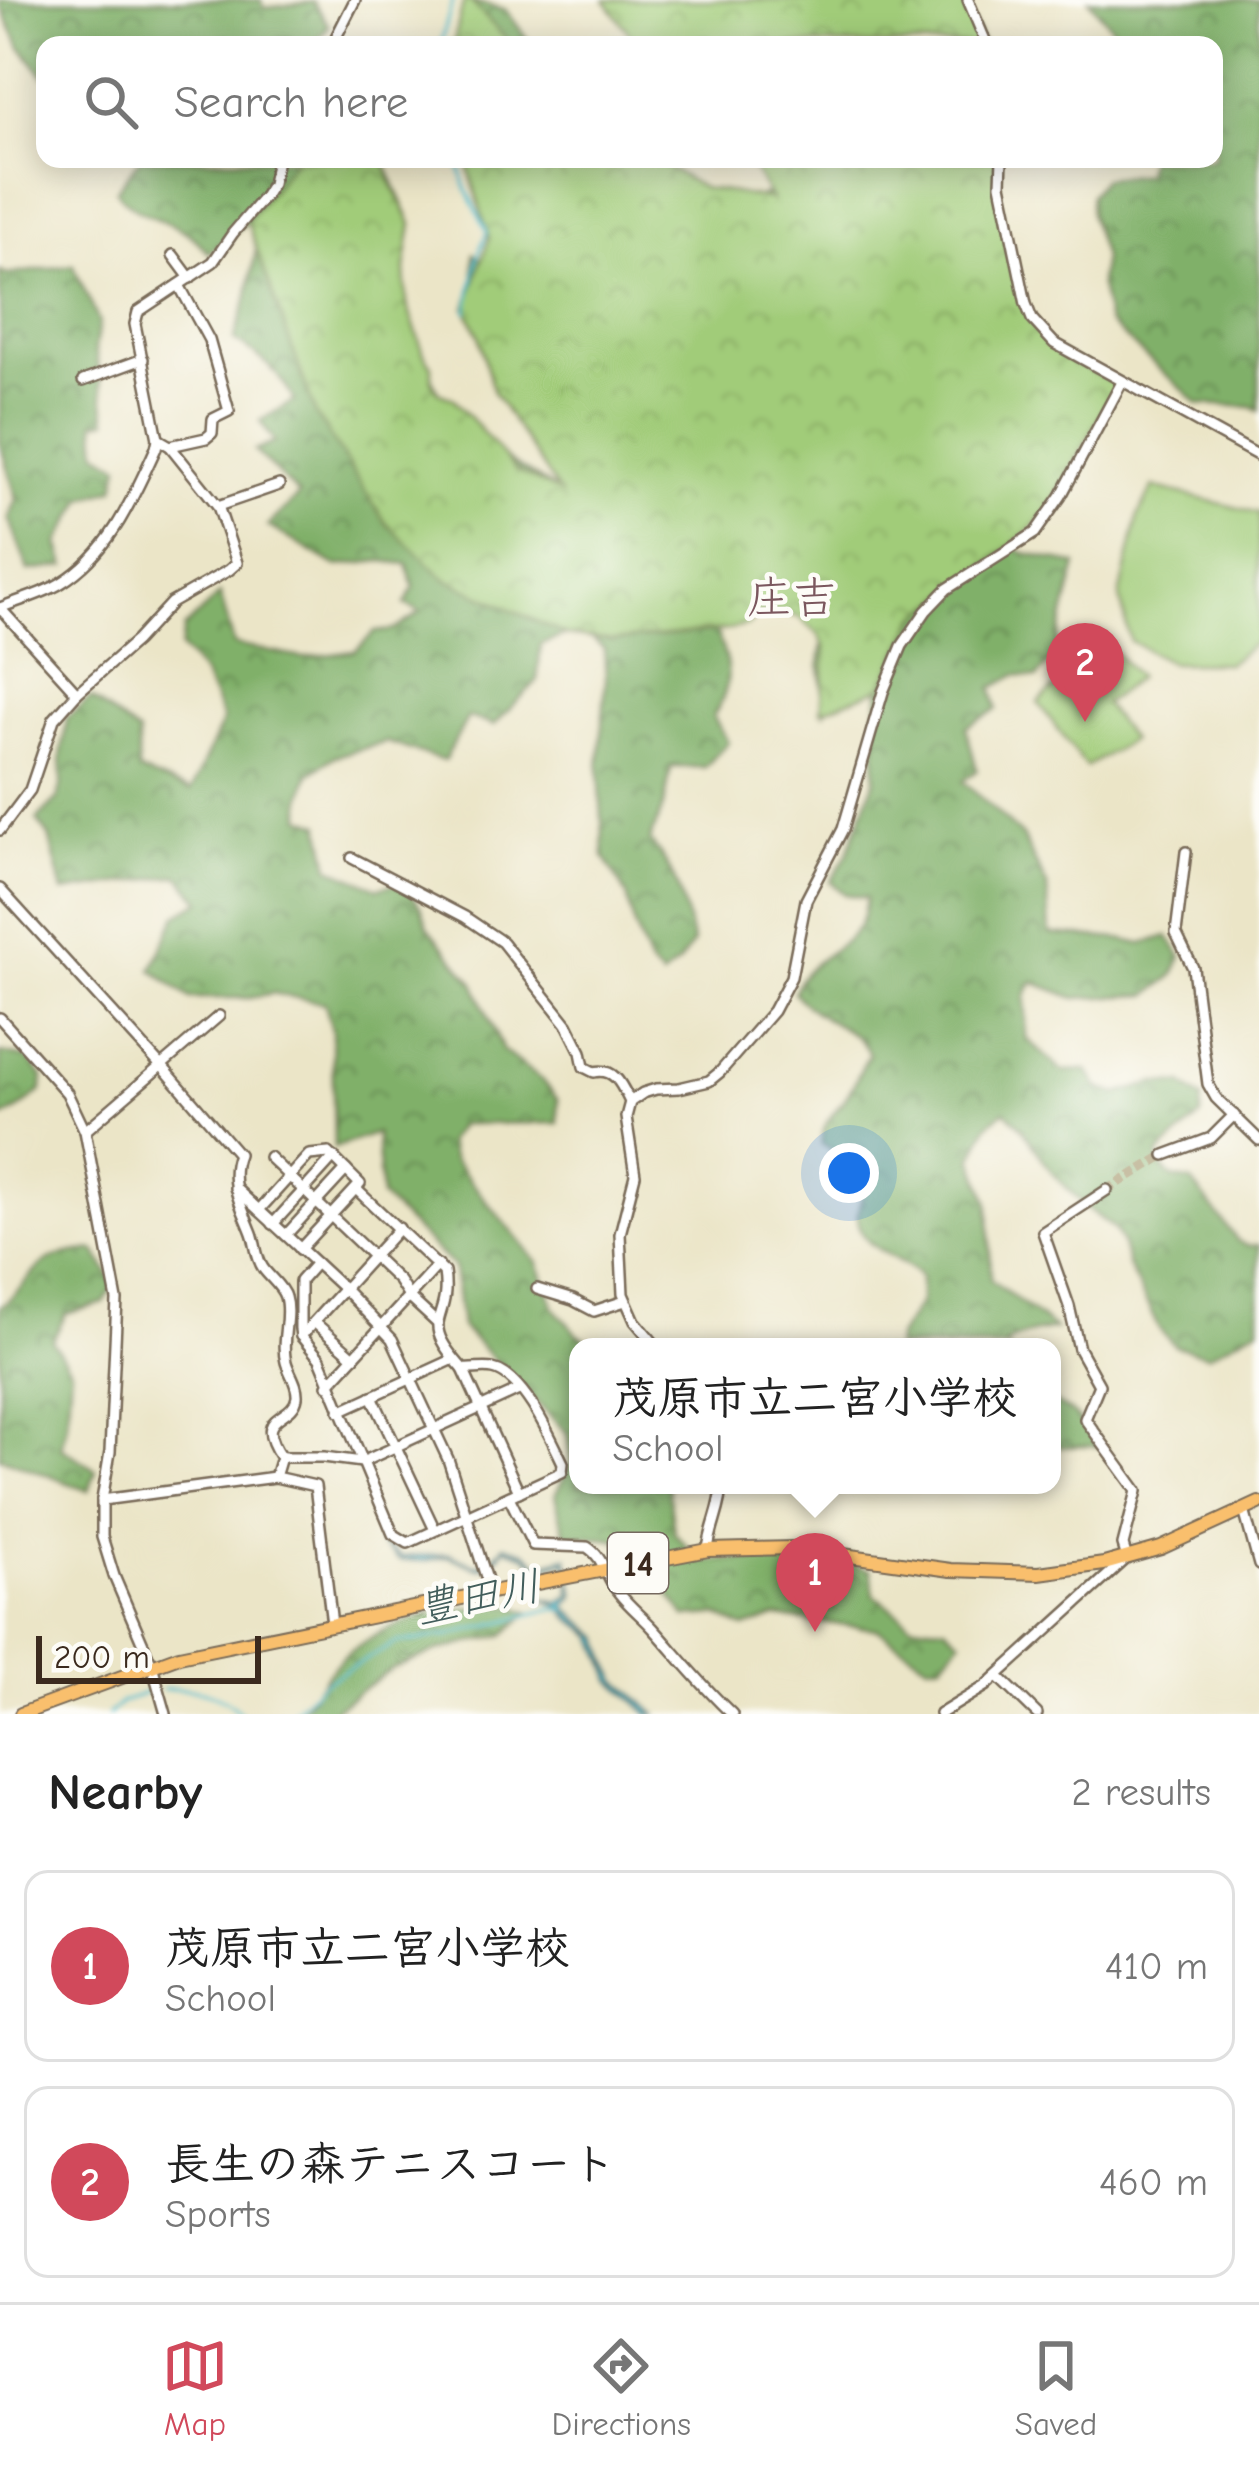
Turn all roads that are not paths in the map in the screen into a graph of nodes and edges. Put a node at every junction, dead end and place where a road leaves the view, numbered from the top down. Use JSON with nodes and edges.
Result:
{"nodes":[{"id":1,"x":356,"y":0,"type":"edge"},
{"id":2,"x":968,"y":0,"type":"edge"},
{"id":3,"x":337,"y":36,"type":"edge"},
{"id":4,"x":984,"y":36,"type":"edge"},
{"id":5,"x":275,"y":168,"type":"edge"},
{"id":6,"x":1002,"y":168,"type":"edge"},
{"id":7,"x":173,"y":255,"type":"dead end"},
{"id":8,"x":184,"y":281,"type":"junction"},
{"id":9,"x":142,"y":358,"type":"junction"},
{"id":10,"x":83,"y":381,"type":"dead end"},
{"id":11,"x":1122,"y":382,"type":"junction"},
{"id":12,"x":158,"y":439,"type":"junction"},
{"id":13,"x":170,"y":446,"type":"junction"},
{"id":14,"x":1259,"y":456,"type":"edge"},
{"id":15,"x":279,"y":485,"type":"dead end"},
{"id":16,"x":218,"y":506,"type":"junction"},
{"id":17,"x":0,"y":608,"type":"edge"},
{"id":18,"x":76,"y":693,"type":"junction"},
{"id":19,"x":0,"y":830,"type":"edge"},
{"id":20,"x":1186,"y":852,"type":"dead end"},
{"id":21,"x":352,"y":858,"type":"dead end"},
{"id":22,"x":0,"y":889,"type":"edge"},
{"id":23,"x":219,"y":1016,"type":"dead end"},
{"id":24,"x":0,"y":1018,"type":"edge"},
{"id":25,"x":161,"y":1065,"type":"junction"},
{"id":26,"x":631,"y":1102,"type":"junction"},
{"id":27,"x":1234,"y":1115,"type":"junction"},
{"id":28,"x":85,"y":1131,"type":"junction"},
{"id":29,"x":1259,"y":1140,"type":"edge"},
{"id":30,"x":1165,"y":1155,"type":"tunnel mouth"},
{"id":31,"x":269,"y":1157,"type":"dead end"},
{"id":32,"x":334,"y":1157,"type":"junction"},
{"id":33,"x":346,"y":1170,"type":"junction"},
{"id":34,"x":290,"y":1178,"type":"junction"},
{"id":35,"x":235,"y":1188,"type":"junction"},
{"id":36,"x":356,"y":1189,"type":"junction"},
{"id":37,"x":303,"y":1190,"type":"junction"},
{"id":38,"x":1107,"y":1190,"type":"tunnel mouth"},
{"id":39,"x":316,"y":1202,"type":"junction"},
{"id":40,"x":259,"y":1210,"type":"junction"},
{"id":41,"x":331,"y":1216,"type":"junction"},
{"id":42,"x":273,"y":1224,"type":"junction"},
{"id":43,"x":399,"y":1228,"type":"junction"},
{"id":44,"x":286,"y":1235,"type":"junction"},
{"id":45,"x":300,"y":1249,"type":"junction"},
{"id":46,"x":374,"y":1256,"type":"junction"},
{"id":47,"x":316,"y":1263,"type":"junction"},
{"id":48,"x":438,"y":1265,"type":"junction"},
{"id":49,"x":344,"y":1289,"type":"junction"},
{"id":50,"x":537,"y":1289,"type":"dead end"},
{"id":51,"x":409,"y":1297,"type":"junction"},
{"id":52,"x":625,"y":1301,"type":"junction"},
{"id":53,"x":314,"y":1322,"type":"junction"},
{"id":54,"x":436,"y":1322,"type":"junction"},
{"id":55,"x":382,"y":1327,"type":"junction"},
{"id":56,"x":302,"y":1336,"type":"junction"},
{"id":57,"x":650,"y":1338,"type":"edge"},
{"id":58,"x":354,"y":1357,"type":"junction"},
{"id":59,"x":454,"y":1359,"type":"junction"},
{"id":60,"x":463,"y":1370,"type":"junction"},
{"id":61,"x":411,"y":1379,"type":"junction"},
{"id":62,"x":328,"y":1385,"type":"junction"},
{"id":63,"x":518,"y":1390,"type":"junction"},
{"id":64,"x":372,"y":1396,"type":"junction"},
{"id":65,"x":480,"y":1408,"type":"junction"},
{"id":66,"x":340,"y":1411,"type":"junction"},
{"id":67,"x":434,"y":1429,"type":"junction"},
{"id":68,"x":396,"y":1448,"type":"junction"},
{"id":69,"x":281,"y":1457,"type":"junction"},
{"id":70,"x":362,"y":1462,"type":"junction"},
{"id":71,"x":275,"y":1477,"type":"junction"},
{"id":72,"x":514,"y":1494,"type":"junction"},
{"id":73,"x":721,"y":1494,"type":"edge"},
{"id":74,"x":102,"y":1500,"type":"junction"},
{"id":75,"x":1259,"y":1503,"type":"edge"},
{"id":76,"x":1244,"y":1510,"type":"junction"},
{"id":77,"x":467,"y":1516,"type":"junction"},
{"id":78,"x":435,"y":1531,"type":"junction"},
{"id":79,"x":708,"y":1550,"type":"junction"},
{"id":80,"x":1127,"y":1558,"type":"junction"},
{"id":81,"x":1259,"y":1565,"type":"edge"},
{"id":82,"x":605,"y":1570,"type":"junction"},
{"id":83,"x":491,"y":1592,"type":"junction"},
{"id":84,"x":332,"y":1624,"type":"junction"},
{"id":85,"x":152,"y":1665,"type":"junction"},
{"id":86,"x":998,"y":1676,"type":"junction"},
{"id":87,"x":21,"y":1714,"type":"edge"},
{"id":88,"x":166,"y":1714,"type":"edge"},
{"id":89,"x":732,"y":1714,"type":"edge"},
{"id":90,"x":940,"y":1714,"type":"edge"},
{"id":91,"x":1037,"y":1714,"type":"edge"}],
"edges":[{"from":1,"to":3,"type":"street"},
{"from":2,"to":4,"type":"street"},
{"from":5,"to":8,"type":"street"},
{"from":6,"to":11,"type":"street"},
{"from":7,"to":8,"type":"street"},
{"from":8,"to":9,"type":"street"},
{"from":8,"to":13,"type":"street"},
{"from":9,"to":10,"type":"street"},
{"from":9,"to":12,"type":"street"},
{"from":11,"to":14,"type":"street"},
{"from":11,"to":26,"type":"street"},
{"from":12,"to":13,"type":"street"},
{"from":12,"to":17,"type":"street"},
{"from":13,"to":16,"type":"street"},
{"from":15,"to":16,"type":"street"},
{"from":16,"to":18,"type":"street"},
{"from":17,"to":18,"type":"street"},
{"from":18,"to":19,"type":"street"},
{"from":20,"to":27,"type":"street"},
{"from":21,"to":26,"type":"street"},
{"from":22,"to":25,"type":"street"},
{"from":23,"to":25,"type":"street"},
{"from":24,"to":28,"type":"street"},
{"from":25,"to":28,"type":"street"},
{"from":25,"to":35,"type":"street"},
{"from":26,"to":52,"type":"street"},
{"from":27,"to":29,"type":"street"},
{"from":27,"to":30,"type":"street"},
{"from":28,"to":74,"type":"street"},
{"from":31,"to":34,"type":"street"},
{"from":32,"to":33,"type":"street"},
{"from":32,"to":34,"type":"street"},
{"from":32,"to":37,"type":"street"},
{"from":33,"to":36,"type":"street"},
{"from":33,"to":39,"type":"street"},
{"from":34,"to":37,"type":"street"},
{"from":34,"to":40,"type":"street"},
{"from":35,"to":40,"type":"street"},
{"from":35,"to":69,"type":"street"},
{"from":36,"to":41,"type":"street"},
{"from":36,"to":43,"type":"street"},
{"from":37,"to":39,"type":"street"},
{"from":37,"to":42,"type":"street"},
{"from":38,"to":80,"type":"street"},
{"from":39,"to":41,"type":"street"},
{"from":39,"to":44,"type":"street"},
{"from":40,"to":42,"type":"street"},
{"from":41,"to":45,"type":"street"},
{"from":41,"to":46,"type":"street"},
{"from":42,"to":44,"type":"street"},
{"from":43,"to":46,"type":"street"},
{"from":43,"to":48,"type":"street"},
{"from":44,"to":45,"type":"street"},
{"from":45,"to":47,"type":"street"},
{"from":46,"to":49,"type":"street"},
{"from":46,"to":51,"type":"street"},
{"from":47,"to":49,"type":"street"},
{"from":47,"to":56,"type":"street"},
{"from":48,"to":51,"type":"street"},
{"from":48,"to":54,"type":"street"},
{"from":49,"to":53,"type":"street"},
{"from":49,"to":55,"type":"street"},
{"from":50,"to":52,"type":"street"},
{"from":51,"to":54,"type":"street"},
{"from":51,"to":55,"type":"street"},
{"from":52,"to":57,"type":"street"},
{"from":53,"to":56,"type":"street"},
{"from":53,"to":58,"type":"street"},
{"from":54,"to":59,"type":"street"},
{"from":55,"to":58,"type":"street"},
{"from":55,"to":61,"type":"street"},
{"from":56,"to":62,"type":"street"},
{"from":58,"to":62,"type":"street"},
{"from":59,"to":60,"type":"street"},
{"from":59,"to":61,"type":"street"},
{"from":60,"to":63,"type":"street"},
{"from":60,"to":65,"type":"street"},
{"from":61,"to":64,"type":"street"},
{"from":61,"to":67,"type":"street"},
{"from":62,"to":66,"type":"street"},
{"from":63,"to":65,"type":"street"},
{"from":63,"to":72,"type":"street"},
{"from":64,"to":66,"type":"street"},
{"from":64,"to":68,"type":"street"},
{"from":65,"to":67,"type":"street"},
{"from":65,"to":72,"type":"street"},
{"from":66,"to":70,"type":"street"},
{"from":67,"to":68,"type":"street"},
{"from":67,"to":77,"type":"street"},
{"from":68,"to":70,"type":"street"},
{"from":68,"to":78,"type":"street"},
{"from":69,"to":70,"type":"street"},
{"from":69,"to":71,"type":"street"},
{"from":70,"to":78,"type":"street"},
{"from":71,"to":74,"type":"street"},
{"from":71,"to":84,"type":"street"},
{"from":72,"to":77,"type":"street"},
{"from":72,"to":82,"type":"street"},
{"from":73,"to":79,"type":"street"},
{"from":74,"to":85,"type":"street"},
{"from":75,"to":76,"type":"main road","number":"14"},
{"from":76,"to":80,"type":"main road","number":"14"},
{"from":76,"to":81,"type":"street"},
{"from":77,"to":78,"type":"street"},
{"from":77,"to":83,"type":"street"},
{"from":79,"to":80,"type":"main road","number":"14"},
{"from":79,"to":82,"type":"main road","number":"14"},
{"from":80,"to":86,"type":"street"},
{"from":82,"to":83,"type":"main road","number":"14"},
{"from":82,"to":89,"type":"street"},
{"from":83,"to":84,"type":"main road","number":"14"},
{"from":84,"to":85,"type":"main road","number":"14"},
{"from":85,"to":87,"type":"main road","number":"14"},
{"from":85,"to":88,"type":"street"},
{"from":86,"to":90,"type":"street"},
{"from":86,"to":91,"type":"street"}]}
